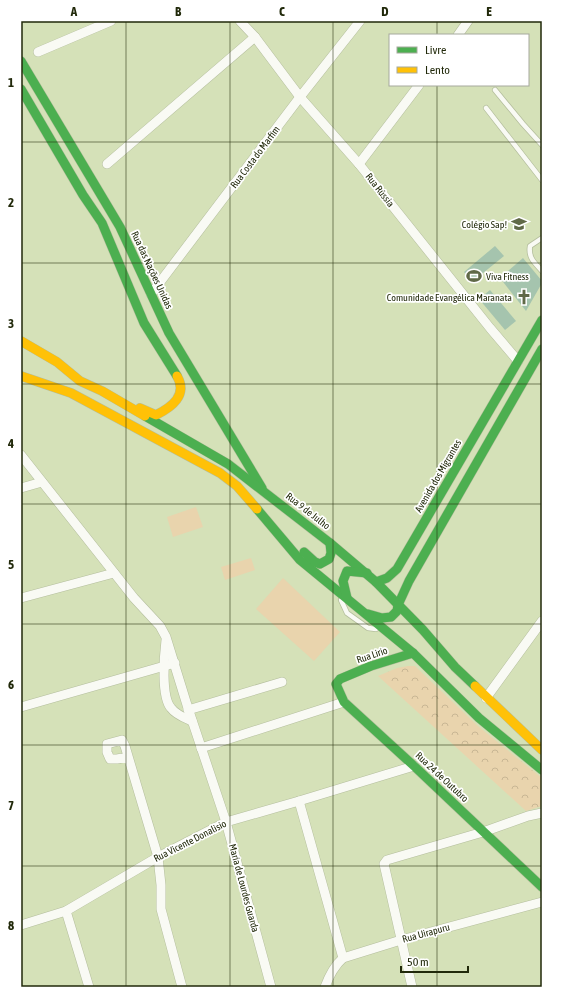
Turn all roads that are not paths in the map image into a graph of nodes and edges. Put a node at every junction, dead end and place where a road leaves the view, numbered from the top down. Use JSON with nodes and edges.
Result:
{"nodes":[{"id":1,"x":111,"y":21,"type":"edge"},
{"id":2,"x":240,"y":21,"type":"edge"},
{"id":3,"x":360,"y":21,"type":"edge"},
{"id":4,"x":468,"y":21,"type":"edge"},
{"id":5,"x":459,"y":34,"type":"edge"},
{"id":6,"x":255,"y":37,"type":"junction"},
{"id":7,"x":38,"y":52,"type":"dead end"},
{"id":8,"x":21,"y":61,"type":"edge"},
{"id":9,"x":418,"y":86,"type":"edge"},
{"id":10,"x":21,"y":89,"type":"edge"},
{"id":11,"x":495,"y":90,"type":"dead end"},
{"id":12,"x":300,"y":96,"type":"junction"},
{"id":13,"x":486,"y":108,"type":"dead end"},
{"id":14,"x":542,"y":145,"type":"edge"},
{"id":15,"x":107,"y":164,"type":"dead end"},
{"id":16,"x":359,"y":164,"type":"junction"},
{"id":17,"x":542,"y":180,"type":"edge"},
{"id":18,"x":542,"y":238,"type":"edge"},
{"id":19,"x":542,"y":271,"type":"edge"},
{"id":20,"x":151,"y":294,"type":"junction"},
{"id":21,"x":542,"y":320,"type":"edge"},
{"id":22,"x":21,"y":341,"type":"edge"},
{"id":23,"x":542,"y":349,"type":"edge"},
{"id":24,"x":518,"y":361,"type":"junction"},
{"id":25,"x":510,"y":373,"type":"junction"},
{"id":26,"x":21,"y":376,"type":"edge"},
{"id":27,"x":102,"y":391,"type":"junction"},
{"id":28,"x":490,"y":440,"type":"junction"},
{"id":29,"x":21,"y":456,"type":"edge"},
{"id":30,"x":42,"y":482,"type":"junction"},
{"id":31,"x":237,"y":486,"type":"junction"},
{"id":32,"x":21,"y":488,"type":"edge"},
{"id":33,"x":263,"y":490,"type":"junction"},
{"id":34,"x":330,"y":543,"type":"junction"},
{"id":35,"x":114,"y":573,"type":"junction"},
{"id":36,"x":368,"y":574,"type":"junction"},
{"id":37,"x":376,"y":582,"type":"junction"},
{"id":38,"x":335,"y":590,"type":"junction"},
{"id":39,"x":21,"y":598,"type":"edge"},
{"id":40,"x":347,"y":598,"type":"junction"},
{"id":41,"x":398,"y":605,"type":"junction"},
{"id":42,"x":363,"y":612,"type":"junction"},
{"id":43,"x":542,"y":621,"type":"edge"},
{"id":44,"x":384,"y":631,"type":"junction"},
{"id":45,"x":166,"y":637,"type":"junction"},
{"id":46,"x":413,"y":653,"type":"junction"},
{"id":47,"x":174,"y":663,"type":"junction"},
{"id":48,"x":163,"y":666,"type":"junction"},
{"id":49,"x":435,"y":674,"type":"junction"},
{"id":50,"x":340,"y":679,"type":"joint"},
{"id":51,"x":282,"y":682,"type":"dead end"},
{"id":52,"x":478,"y":699,"type":"junction"},
{"id":53,"x":344,"y":702,"type":"junction"},
{"id":54,"x":21,"y":707,"type":"edge"},
{"id":55,"x":188,"y":710,"type":"junction"},
{"id":56,"x":192,"y":721,"type":"junction"},
{"id":57,"x":201,"y":748,"type":"junction"},
{"id":58,"x":542,"y":750,"type":"edge"},
{"id":59,"x":128,"y":757,"type":"dead end"},
{"id":60,"x":414,"y":766,"type":"junction"},
{"id":61,"x":542,"y":770,"type":"edge"},
{"id":62,"x":299,"y":801,"type":"junction"},
{"id":63,"x":542,"y":813,"type":"edge"},
{"id":64,"x":226,"y":822,"type":"junction"},
{"id":65,"x":483,"y":832,"type":"junction"},
{"id":66,"x":158,"y":857,"type":"junction"},
{"id":67,"x":542,"y":887,"type":"edge"},
{"id":68,"x":542,"y":902,"type":"edge"},
{"id":69,"x":66,"y":911,"type":"junction"},
{"id":70,"x":21,"y":925,"type":"edge"},
{"id":71,"x":401,"y":940,"type":"junction"},
{"id":72,"x":343,"y":958,"type":"junction"},
{"id":73,"x":89,"y":987,"type":"edge"},
{"id":74,"x":182,"y":987,"type":"edge"},
{"id":75,"x":271,"y":987,"type":"edge"},
{"id":76,"x":325,"y":987,"type":"edge"},
{"id":77,"x":412,"y":987,"type":"edge"}],
"edges":[{"from":1,"to":7,"type":"street"},
{"from":2,"to":6,"type":"street","name":"Rua Rússia"},
{"from":3,"to":12,"type":"street","name":"Rua Costa do Marfim"},
{"from":4,"to":5,"type":"street"},
{"from":6,"to":12,"type":"street","name":"Rua Rússia"},
{"from":6,"to":15,"type":"street"},
{"from":8,"to":20,"type":"main road","name":"Rua das Nações Unidas"},
{"from":9,"to":16,"type":"street"},
{"from":10,"to":27,"type":"main road"},
{"from":11,"to":14,"type":"lane"},
{"from":12,"to":16,"type":"street","name":"Rua Rússia"},
{"from":12,"to":20,"type":"street","name":"Rua Costa do Marfim"},
{"from":13,"to":17,"type":"lane"},
{"from":16,"to":24,"type":"street","name":"Rua Rússia"},
{"from":18,"to":19,"type":"lane"},
{"from":20,"to":33,"type":"main road","name":"Rua das Nações Unidas"},
{"from":21,"to":24,"type":"main road","name":"Avenida dos Migrantes"},
{"from":22,"to":27,"type":"main road","name":"Rua 9 de Julho"},
{"from":23,"to":28,"type":"main road"},
{"from":24,"to":25,"type":"main road","name":"Avenida dos Migrantes"},
{"from":25,"to":28,"type":"main road"},
{"from":25,"to":37,"type":"main road","name":"Avenida dos Migrantes"},
{"from":26,"to":31,"type":"main road"},
{"from":27,"to":33,"type":"main road","name":"Rua 9 de Julho"},
{"from":28,"to":41,"type":"main road"},
{"from":29,"to":30,"type":"street","name":"Maria de Lourdes Guarda"},
{"from":30,"to":32,"type":"street"},
{"from":30,"to":35,"type":"street","name":"Maria de Lourdes Guarda"},
{"from":31,"to":34,"type":"main road"},
{"from":31,"to":38,"type":"main road"},
{"from":33,"to":34,"type":"main road","name":"Rua 9 de Julho"},
{"from":34,"to":36,"type":"main road","name":"Rua 9 de Julho"},
{"from":35,"to":39,"type":"street"},
{"from":35,"to":45,"type":"street","name":"Maria de Lourdes Guarda"},
{"from":36,"to":37,"type":"main road","name":"Rua 9 de Julho"},
{"from":36,"to":40,"type":"main road"},
{"from":37,"to":41,"type":"main road","name":"Rua 9 de Julho"},
{"from":38,"to":40,"type":"main road"},
{"from":38,"to":44,"type":"lane"},
{"from":40,"to":42,"type":"main road"},
{"from":41,"to":42,"type":"main road"},
{"from":41,"to":52,"type":"main road","name":"Rua 9 de Julho"},
{"from":42,"to":44,"type":"main road"},
{"from":43,"to":52,"type":"street"},
{"from":44,"to":46,"type":"main road"},
{"from":45,"to":47,"type":"street","name":"Maria de Lourdes Guarda"},
{"from":45,"to":48,"type":"street"},
{"from":46,"to":49,"type":"main road"},
{"from":46,"to":50,"type":"main road","name":"Rua Lirio"},
{"from":47,"to":48,"type":"street"},
{"from":47,"to":55,"type":"street","name":"Maria de Lourdes Guarda"},
{"from":48,"to":54,"type":"street"},
{"from":48,"to":56,"type":"street"},
{"from":49,"to":52,"type":"main road"},
{"from":49,"to":61,"type":"main road"},
{"from":50,"to":53,"type":"main road","name":"Rua 24 de Outubro"},
{"from":51,"to":55,"type":"street"},
{"from":52,"to":58,"type":"main road","name":"Rua 9 de Julho"},
{"from":53,"to":57,"type":"street"},
{"from":53,"to":60,"type":"main road","name":"Rua 24 de Outubro"},
{"from":55,"to":56,"type":"street","name":"Maria de Lourdes Guarda"},
{"from":56,"to":57,"type":"street","name":"Maria de Lourdes Guarda"},
{"from":57,"to":64,"type":"street","name":"Maria de Lourdes Guarda"},
{"from":59,"to":66,"type":"street"},
{"from":60,"to":62,"type":"street","name":"Rua Vicente Donalisio"},
{"from":60,"to":65,"type":"main road","name":"Rua 24 de Outubro"},
{"from":62,"to":64,"type":"street","name":"Rua Vicente Donalisio"},
{"from":62,"to":72,"type":"street"},
{"from":63,"to":65,"type":"street"},
{"from":64,"to":66,"type":"street","name":"Rua Vicente Donalisio"},
{"from":64,"to":75,"type":"street","name":"Maria de Lourdes Guarda"},
{"from":65,"to":67,"type":"main road","name":"Rua 24 de Outubro"},
{"from":65,"to":71,"type":"street"},
{"from":66,"to":69,"type":"street","name":"Rua Vicente Donalisio"},
{"from":66,"to":74,"type":"street"},
{"from":68,"to":71,"type":"street","name":"Rua Uirapuru"},
{"from":69,"to":70,"type":"street","name":"Rua Vicente Donalisio"},
{"from":69,"to":73,"type":"street"},
{"from":71,"to":72,"type":"street","name":"Rua Uirapuru"},
{"from":71,"to":77,"type":"street"},
{"from":72,"to":76,"type":"street"}]}
